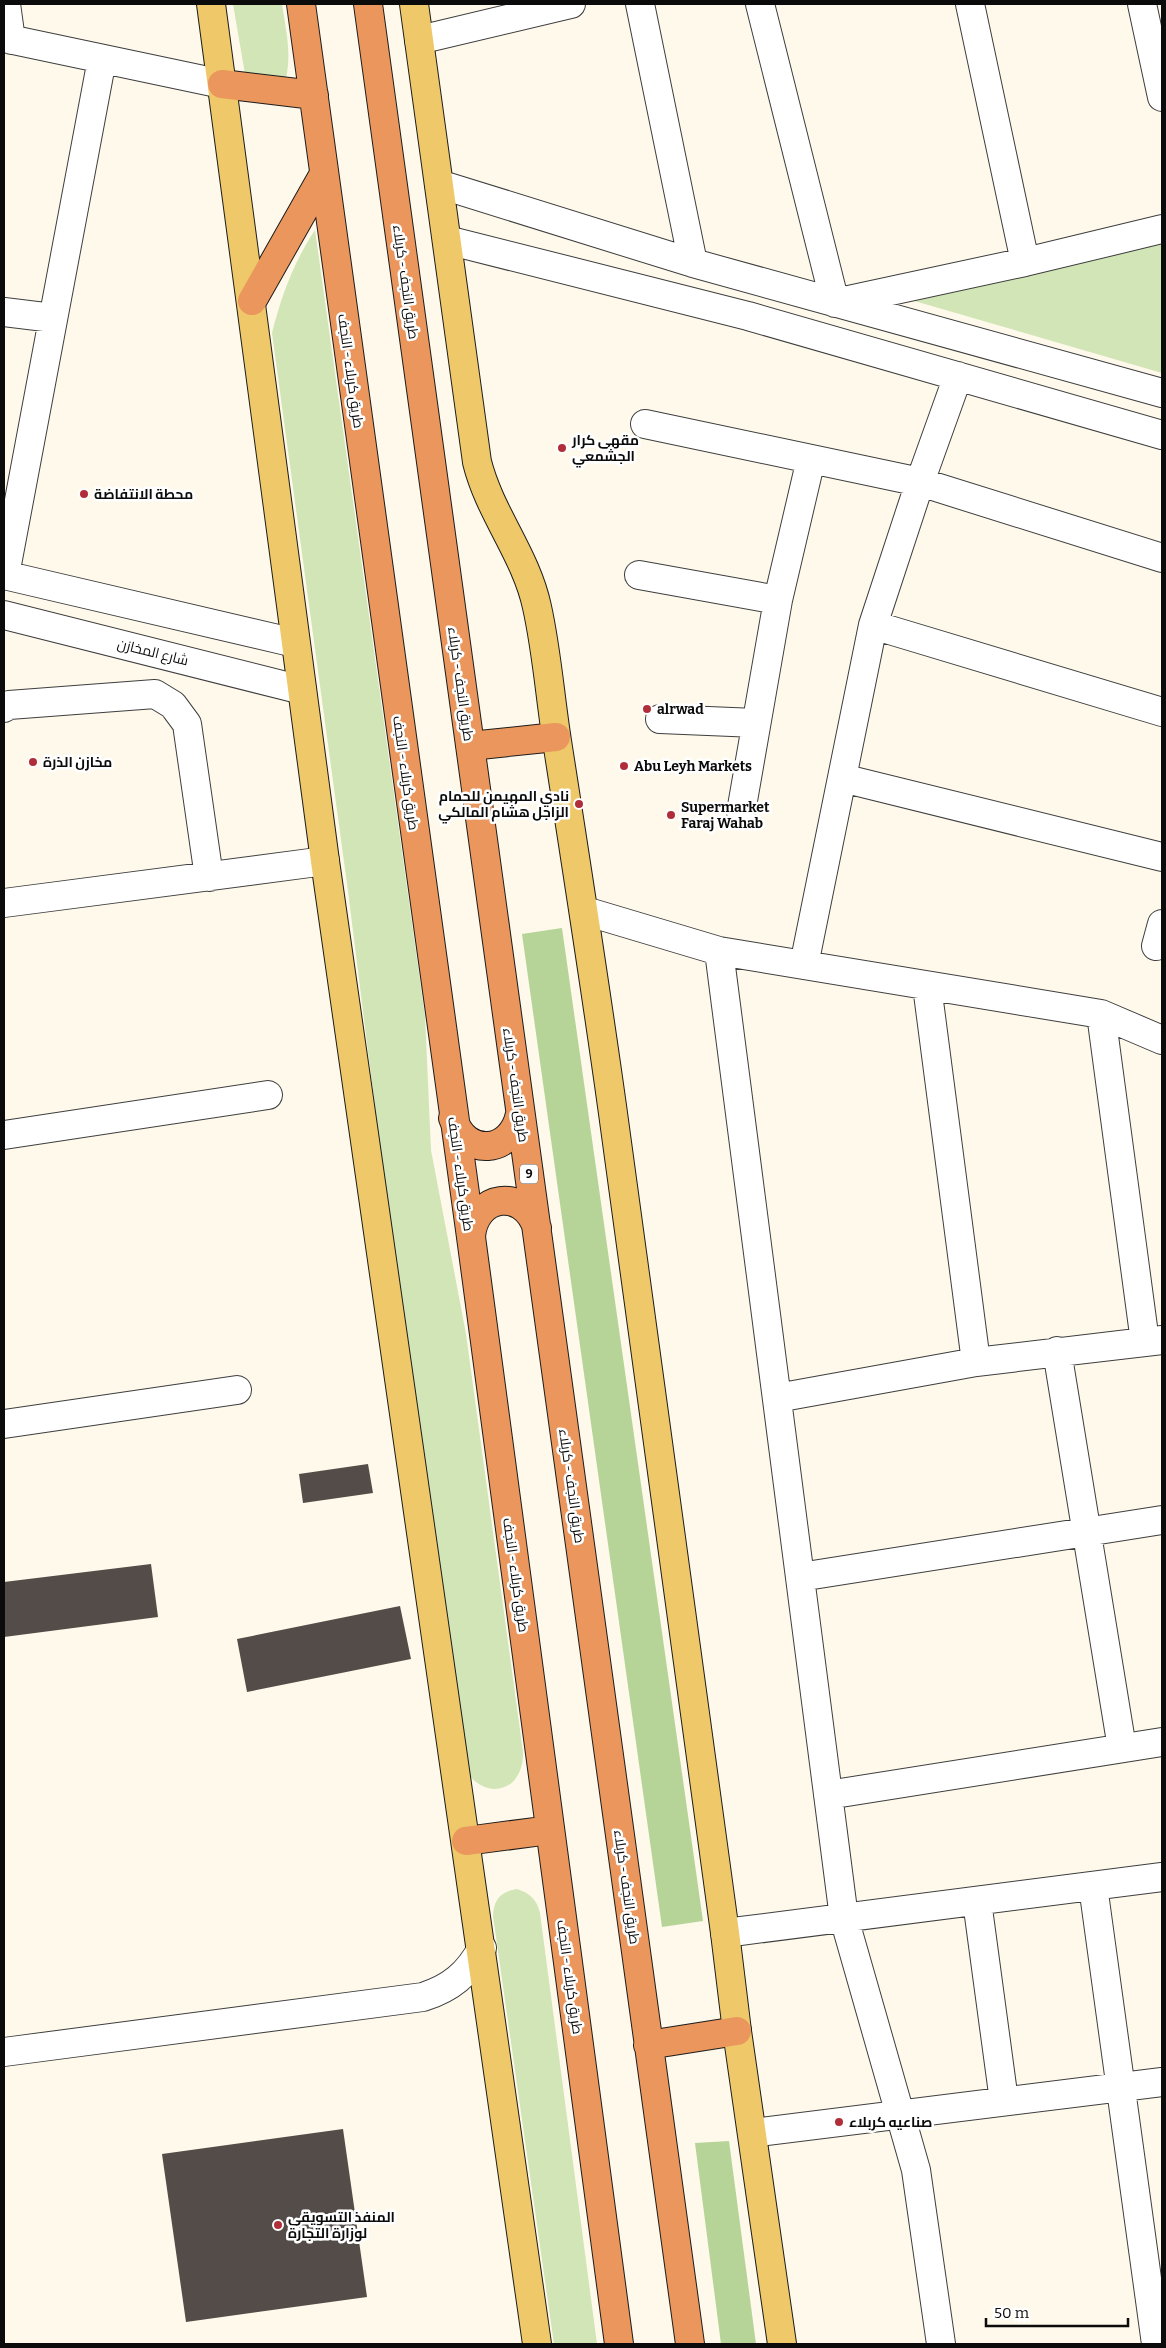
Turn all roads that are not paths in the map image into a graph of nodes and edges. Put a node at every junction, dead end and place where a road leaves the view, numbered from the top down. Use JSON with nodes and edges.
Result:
{"nodes":[{"id":1,"x":6,"y":4,"type":"edge"},
{"id":2,"x":211,"y":4,"type":"edge"},
{"id":3,"x":301,"y":4,"type":"edge"},
{"id":4,"x":368,"y":4,"type":"edge"},
{"id":5,"x":414,"y":4,"type":"edge"},
{"id":6,"x":571,"y":4,"type":"edge"},
{"id":7,"x":640,"y":4,"type":"edge"},
{"id":8,"x":760,"y":4,"type":"edge"},
{"id":9,"x":970,"y":4,"type":"edge"},
{"id":10,"x":1142,"y":4,"type":"edge"},
{"id":11,"x":7,"y":39,"type":"edge"},
{"id":12,"x":419,"y":40,"type":"junction"},
{"id":13,"x":102,"y":59,"type":"junction"},
{"id":14,"x":222,"y":84,"type":"junction"},
{"id":15,"x":314,"y":96,"type":"junction"},
{"id":16,"x":1162,"y":98,"type":"edge"},
{"id":17,"x":324,"y":174,"type":"junction"},
{"id":18,"x":439,"y":184,"type":"junction"},
{"id":19,"x":1162,"y":228,"type":"edge"},
{"id":20,"x":447,"y":240,"type":"junction"},
{"id":21,"x":1025,"y":262,"type":"junction"},
{"id":22,"x":693,"y":263,"type":"junction"},
{"id":23,"x":252,"y":301,"type":"junction"},
{"id":24,"x":836,"y":303,"type":"junction"},
{"id":25,"x":4,"y":312,"type":"edge"},
{"id":26,"x":53,"y":318,"type":"junction"},
{"id":27,"x":958,"y":376,"type":"junction"},
{"id":28,"x":1162,"y":394,"type":"edge"},
{"id":29,"x":645,"y":424,"type":"dead end"},
{"id":30,"x":1162,"y":434,"type":"edge"},
{"id":31,"x":811,"y":459,"type":"junction"},
{"id":32,"x":920,"y":482,"type":"junction"},
{"id":33,"x":1162,"y":558,"type":"edge"},
{"id":34,"x":4,"y":575,"type":"edge"},
{"id":35,"x":639,"y":575,"type":"dead end"},
{"id":36,"x":104,"y":598,"type":"junction"},
{"id":37,"x":778,"y":600,"type":"junction"},
{"id":38,"x":147,"y":608,"type":"junction"},
{"id":39,"x":4,"y":616,"type":"edge"},
{"id":40,"x":872,"y":626,"type":"junction"},
{"id":41,"x":94,"y":637,"type":"junction"},
{"id":42,"x":295,"y":643,"type":"junction"},
{"id":43,"x":136,"y":648,"type":"junction"},
{"id":44,"x":302,"y":690,"type":"junction"},
{"id":45,"x":4,"y":708,"type":"edge"},
{"id":46,"x":1162,"y":712,"type":"edge"},
{"id":47,"x":660,"y":719,"type":"dead end"},
{"id":48,"x":756,"y":723,"type":"junction"},
{"id":49,"x":556,"y":737,"type":"junction"},
{"id":50,"x":470,"y":746,"type":"junction"},
{"id":51,"x":842,"y":778,"type":"junction"},
{"id":52,"x":741,"y":812,"type":"dead end"},
{"id":53,"x":1162,"y":857,"type":"edge"},
{"id":54,"x":325,"y":861,"type":"junction"},
{"id":55,"x":209,"y":876,"type":"junction"},
{"id":56,"x":4,"y":903,"type":"edge"},
{"id":57,"x":585,"y":911,"type":"junction"},
{"id":58,"x":719,"y":951,"type":"junction"},
{"id":59,"x":804,"y":965,"type":"junction"},
{"id":60,"x":927,"y":986,"type":"junction"},
{"id":61,"x":1101,"y":1014,"type":"junction"},
{"id":62,"x":1162,"y":1040,"type":"edge"},
{"id":63,"x":268,"y":1095,"type":"dead end"},
{"id":64,"x":520,"y":1114,"type":"junction"},
{"id":65,"x":453,"y":1118,"type":"junction"},
{"id":66,"x":4,"y":1135,"type":"edge"},
{"id":67,"x":538,"y":1230,"type":"junction"},
{"id":68,"x":471,"y":1238,"type":"junction"},
{"id":69,"x":1154,"y":1341,"type":"edge"},
{"id":70,"x":1057,"y":1351,"type":"junction"},
{"id":71,"x":976,"y":1362,"type":"junction"},
{"id":72,"x":237,"y":1390,"type":"dead end"},
{"id":73,"x":776,"y":1398,"type":"junction"},
{"id":74,"x":4,"y":1424,"type":"edge"},
{"id":75,"x":1162,"y":1520,"type":"edge"},
{"id":76,"x":1086,"y":1530,"type":"junction"},
{"id":77,"x":800,"y":1577,"type":"junction"},
{"id":78,"x":1162,"y":1742,"type":"edge"},
{"id":79,"x":1122,"y":1748,"type":"junction"},
{"id":80,"x":828,"y":1795,"type":"junction"},
{"id":81,"x":550,"y":1830,"type":"junction"},
{"id":82,"x":466,"y":1841,"type":"junction"},
{"id":83,"x":1162,"y":1877,"type":"edge"},
{"id":84,"x":1093,"y":1886,"type":"junction"},
{"id":85,"x":977,"y":1901,"type":"junction"},
{"id":86,"x":844,"y":1918,"type":"junction"},
{"id":87,"x":725,"y":1934,"type":"junction"},
{"id":88,"x":482,"y":1948,"type":"junction"},
{"id":89,"x":736,"y":2031,"type":"junction"},
{"id":90,"x":648,"y":2045,"type":"junction"},
{"id":91,"x":4,"y":2052,"type":"edge"},
{"id":92,"x":1162,"y":2082,"type":"edge"},
{"id":93,"x":1119,"y":2087,"type":"junction"},
{"id":94,"x":1004,"y":2102,"type":"junction"},
{"id":95,"x":899,"y":2114,"type":"junction"},
{"id":96,"x":752,"y":2133,"type":"junction"},
{"id":97,"x":537,"y":2344,"type":"edge"},
{"id":98,"x":619,"y":2344,"type":"edge"},
{"id":99,"x":690,"y":2344,"type":"edge"},
{"id":100,"x":782,"y":2344,"type":"edge"},
{"id":101,"x":941,"y":2344,"type":"edge"},
{"id":102,"x":1156,"y":2344,"type":"edge"}],
"edges":[{"from":1,"to":11,"type":"street"},
{"from":2,"to":14,"type":"main road"},
{"from":3,"to":15,"type":"highway","name":"طريق كربلاء - النجف"},
{"from":4,"to":50,"type":"highway","name":"طريق النجف - كربلاء","number":"9"},
{"from":5,"to":12,"type":"main road"},
{"from":6,"to":12,"type":"street"},
{"from":7,"to":22,"type":"street"},
{"from":8,"to":24,"type":"street"},
{"from":9,"to":21,"type":"street"},
{"from":10,"to":16,"type":"street"},
{"from":11,"to":13,"type":"street"},
{"from":12,"to":18,"type":"main road"},
{"from":13,"to":14,"type":"street"},
{"from":13,"to":26,"type":"street"},
{"from":14,"to":15,"type":"highway"},
{"from":14,"to":23,"type":"main road"},
{"from":15,"to":17,"type":"highway","name":"طريق كربلاء - النجف"},
{"from":17,"to":23,"type":"highway"},
{"from":17,"to":65,"type":"highway","name":"طريق كربلاء - النجف"},
{"from":18,"to":20,"type":"main road"},
{"from":18,"to":22,"type":"street"},
{"from":19,"to":21,"type":"street"},
{"from":20,"to":27,"type":"street"},
{"from":20,"to":49,"type":"main road"},
{"from":21,"to":24,"type":"street"},
{"from":22,"to":24,"type":"street"},
{"from":23,"to":42,"type":"main road"},
{"from":24,"to":28,"type":"street"},
{"from":25,"to":26,"type":"street"},
{"from":26,"to":34,"type":"street"},
{"from":27,"to":30,"type":"street"},
{"from":27,"to":32,"type":"street"},
{"from":29,"to":31,"type":"street"},
{"from":31,"to":32,"type":"street"},
{"from":31,"to":37,"type":"street"},
{"from":32,"to":33,"type":"street"},
{"from":32,"to":40,"type":"street"},
{"from":34,"to":36,"type":"street"},
{"from":35,"to":37,"type":"street"},
{"from":36,"to":38,"type":"street"},
{"from":36,"to":41,"type":"street"},
{"from":37,"to":48,"type":"street"},
{"from":38,"to":42,"type":"street"},
{"from":38,"to":43,"type":"street"},
{"from":39,"to":41,"type":"street","name":"شارع المخازن"},
{"from":40,"to":46,"type":"street"},
{"from":40,"to":51,"type":"street"},
{"from":41,"to":43,"type":"street","name":"شارع المخازن"},
{"from":42,"to":44,"type":"main road"},
{"from":43,"to":44,"type":"street","name":"شارع المخازن"},
{"from":44,"to":54,"type":"main road"},
{"from":45,"to":55,"type":"street"},
{"from":47,"to":48,"type":"street"},
{"from":48,"to":52,"type":"street"},
{"from":49,"to":50,"type":"highway"},
{"from":49,"to":57,"type":"main road"},
{"from":50,"to":64,"type":"highway","name":"طريق النجف - كربلاء","number":"9"},
{"from":51,"to":53,"type":"street"},
{"from":51,"to":59,"type":"street"},
{"from":54,"to":55,"type":"street"},
{"from":54,"to":82,"type":"main road"},
{"from":55,"to":56,"type":"street"},
{"from":57,"to":58,"type":"street"},
{"from":57,"to":87,"type":"main road"},
{"from":58,"to":59,"type":"street"},
{"from":58,"to":73,"type":"street"},
{"from":59,"to":60,"type":"street"},
{"from":60,"to":61,"type":"street"},
{"from":60,"to":71,"type":"street"},
{"from":61,"to":62,"type":"street"},
{"from":61,"to":69,"type":"street"},
{"from":63,"to":66,"type":"street"},
{"from":64,"to":65,"type":"highway"},
{"from":64,"to":67,"type":"highway","name":"طريق النجف - كربلاء","number":"9"},
{"from":65,"to":68,"type":"highway","name":"طريق كربلاء - النجف"},
{"from":67,"to":68,"type":"highway"},
{"from":67,"to":90,"type":"highway","name":"طريق النجف - كربلاء","number":"9"},
{"from":68,"to":81,"type":"highway","name":"طريق كربلاء - النجف"},
{"from":69,"to":70,"type":"street"},
{"from":70,"to":71,"type":"street"},
{"from":70,"to":76,"type":"street"},
{"from":71,"to":73,"type":"street"},
{"from":72,"to":74,"type":"street"},
{"from":73,"to":77,"type":"street"},
{"from":75,"to":76,"type":"street"},
{"from":76,"to":77,"type":"street"},
{"from":76,"to":79,"type":"street"},
{"from":77,"to":80,"type":"street"},
{"from":78,"to":79,"type":"street"},
{"from":79,"to":80,"type":"street"},
{"from":80,"to":86,"type":"street"},
{"from":81,"to":82,"type":"highway"},
{"from":81,"to":98,"type":"highway","name":"طريق كربلاء - النجف"},
{"from":82,"to":88,"type":"main road"},
{"from":83,"to":84,"type":"street"},
{"from":84,"to":85,"type":"street"},
{"from":84,"to":93,"type":"street"},
{"from":85,"to":86,"type":"street"},
{"from":85,"to":94,"type":"street"},
{"from":86,"to":87,"type":"street"},
{"from":86,"to":95,"type":"street"},
{"from":87,"to":89,"type":"main road"},
{"from":88,"to":91,"type":"street"},
{"from":88,"to":97,"type":"main road"},
{"from":89,"to":90,"type":"highway"},
{"from":89,"to":96,"type":"main road"},
{"from":90,"to":99,"type":"highway","name":"طريق النجف - كربلاء","number":"9"},
{"from":92,"to":93,"type":"street"},
{"from":93,"to":94,"type":"street"},
{"from":93,"to":102,"type":"street"},
{"from":94,"to":95,"type":"street"},
{"from":95,"to":96,"type":"street"},
{"from":95,"to":101,"type":"street"},
{"from":96,"to":100,"type":"main road"}]}
